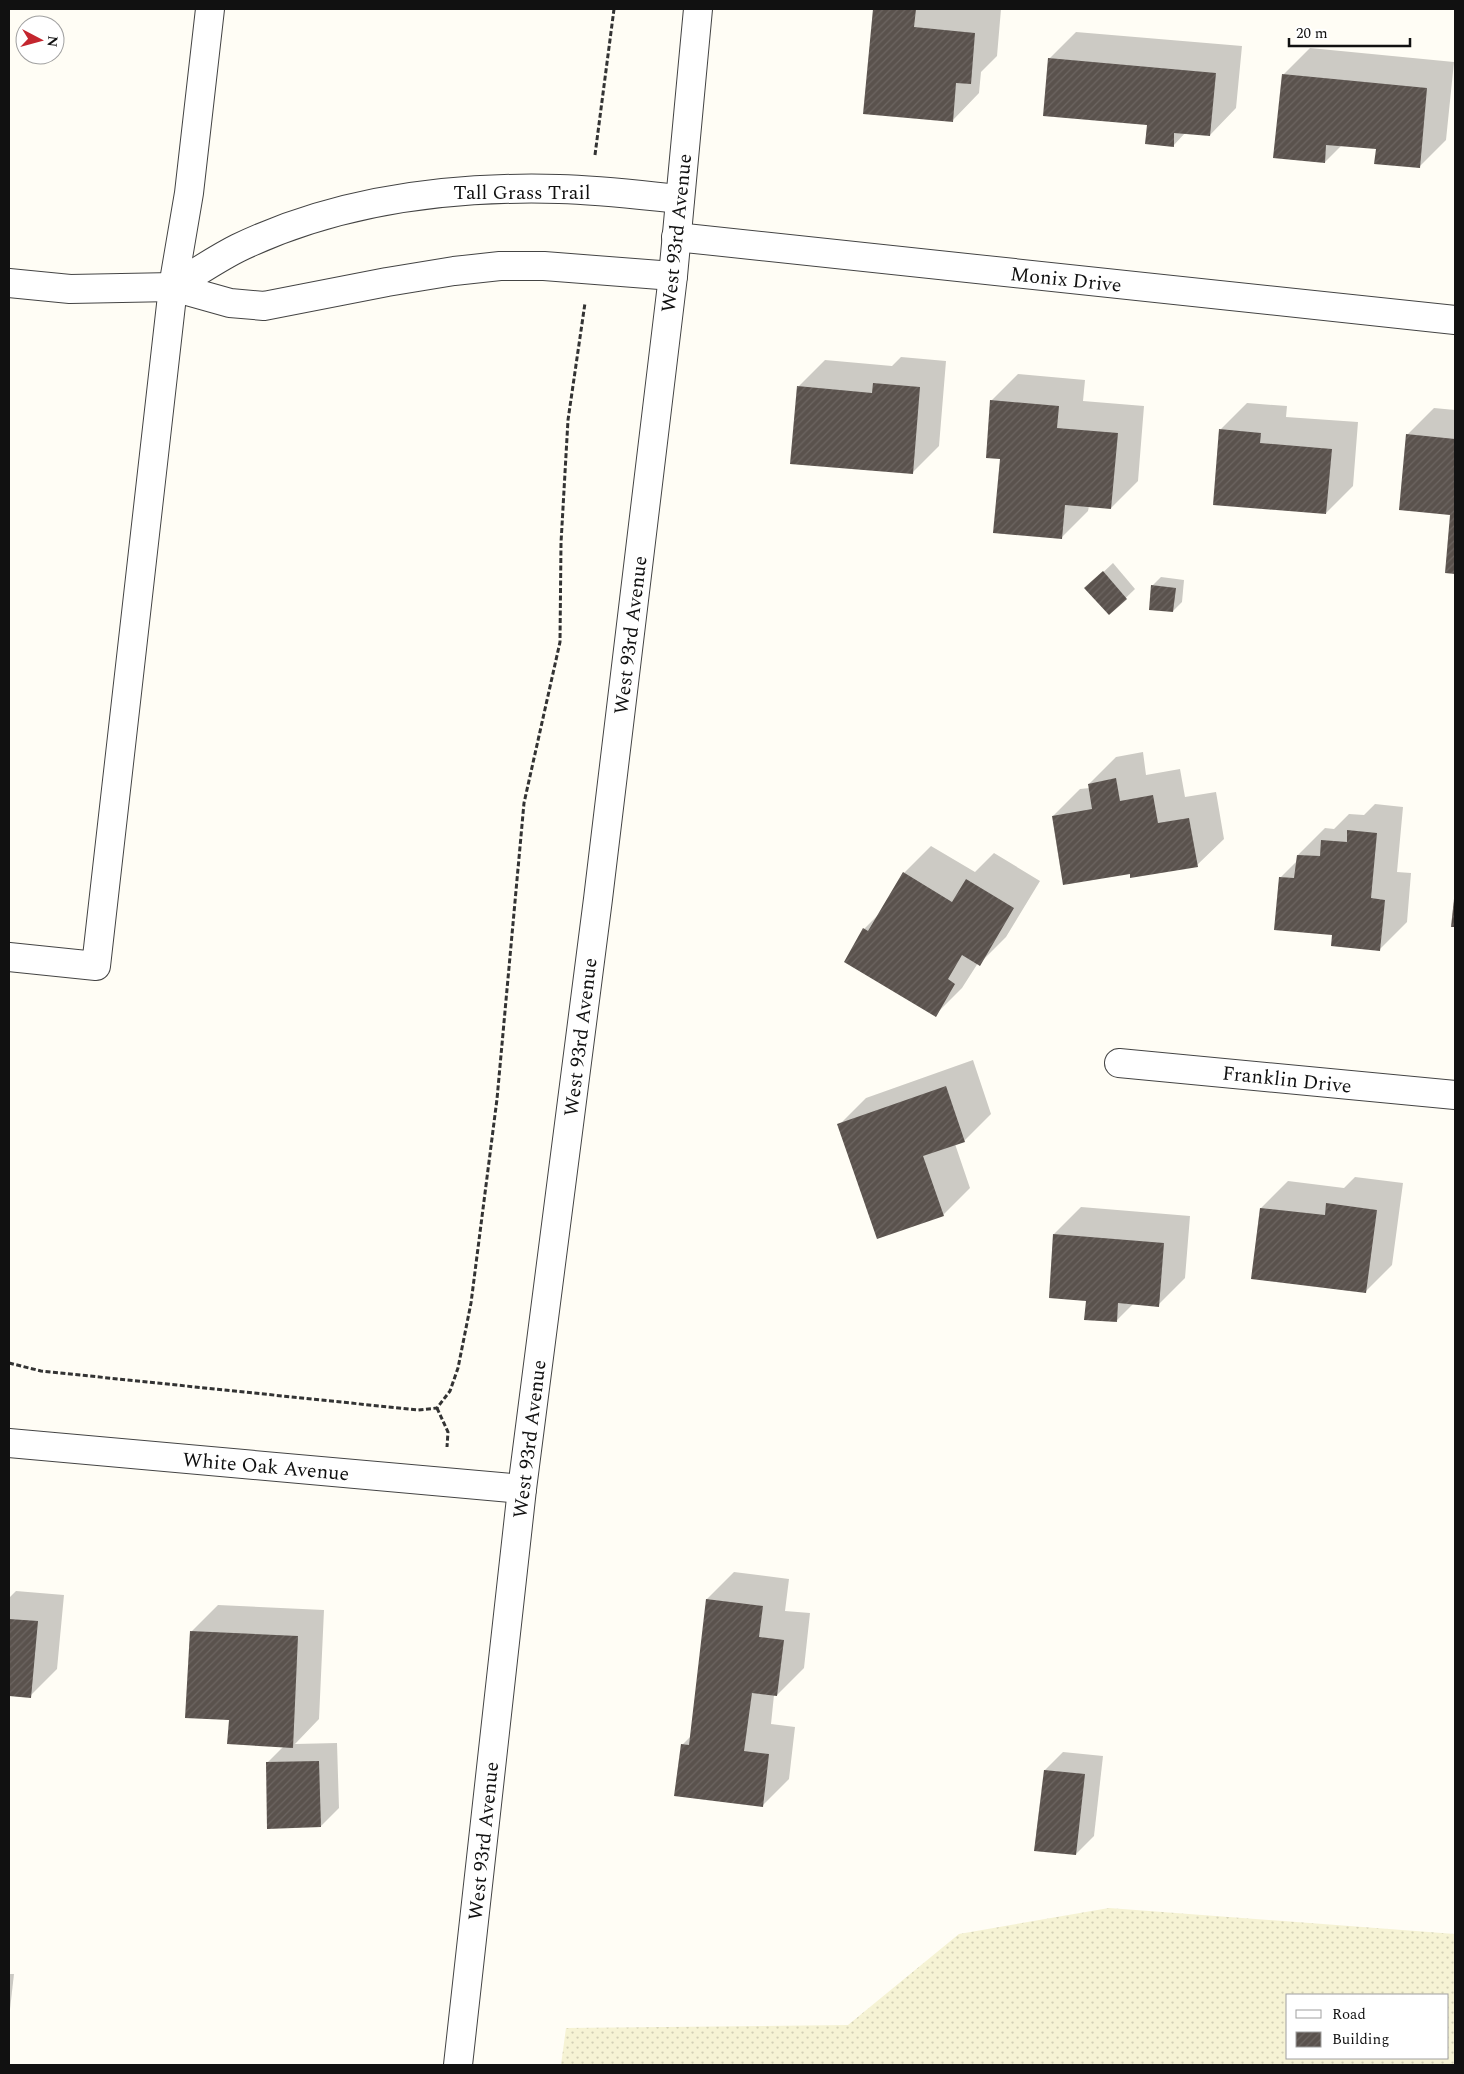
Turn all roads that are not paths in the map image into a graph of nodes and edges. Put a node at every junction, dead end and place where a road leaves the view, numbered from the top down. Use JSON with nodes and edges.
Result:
{"nodes":[{"id":1,"x":210,"y":9,"type":"edge"},
{"id":2,"x":698,"y":9,"type":"edge"},
{"id":3,"x":680,"y":199,"type":"junction"},
{"id":4,"x":676,"y":238,"type":"junction"},
{"id":5,"x":673,"y":276,"type":"junction"},
{"id":6,"x":9,"y":283,"type":"edge"},
{"id":7,"x":173,"y":287,"type":"junction"},
{"id":8,"x":1455,"y":320,"type":"edge"},
{"id":9,"x":9,"y":957,"type":"edge"},
{"id":10,"x":1119,"y":1062,"type":"dead end"},
{"id":11,"x":1455,"y":1095,"type":"edge"},
{"id":12,"x":9,"y":1443,"type":"edge"},
{"id":13,"x":522,"y":1489,"type":"junction"},
{"id":14,"x":458,"y":2065,"type":"edge"}],
"edges":[{"from":1,"to":7,"type":"street"},
{"from":2,"to":3,"type":"street","name":"West 93rd Avenue"},
{"from":3,"to":4,"type":"street","name":"West 93rd Avenue"},
{"from":3,"to":7,"type":"street","name":"Tall Grass Trail"},
{"from":4,"to":5,"type":"street","name":"West 93rd Avenue"},
{"from":4,"to":8,"type":"street","name":"Monix Drive"},
{"from":5,"to":7,"type":"street"},
{"from":5,"to":13,"type":"street","name":"West 93rd Avenue"},
{"from":6,"to":7,"type":"street"},
{"from":7,"to":9,"type":"street"},
{"from":10,"to":11,"type":"street","name":"Franklin Drive"},
{"from":12,"to":13,"type":"street","name":"White Oak Avenue"},
{"from":13,"to":14,"type":"street","name":"West 93rd Avenue"}]}
